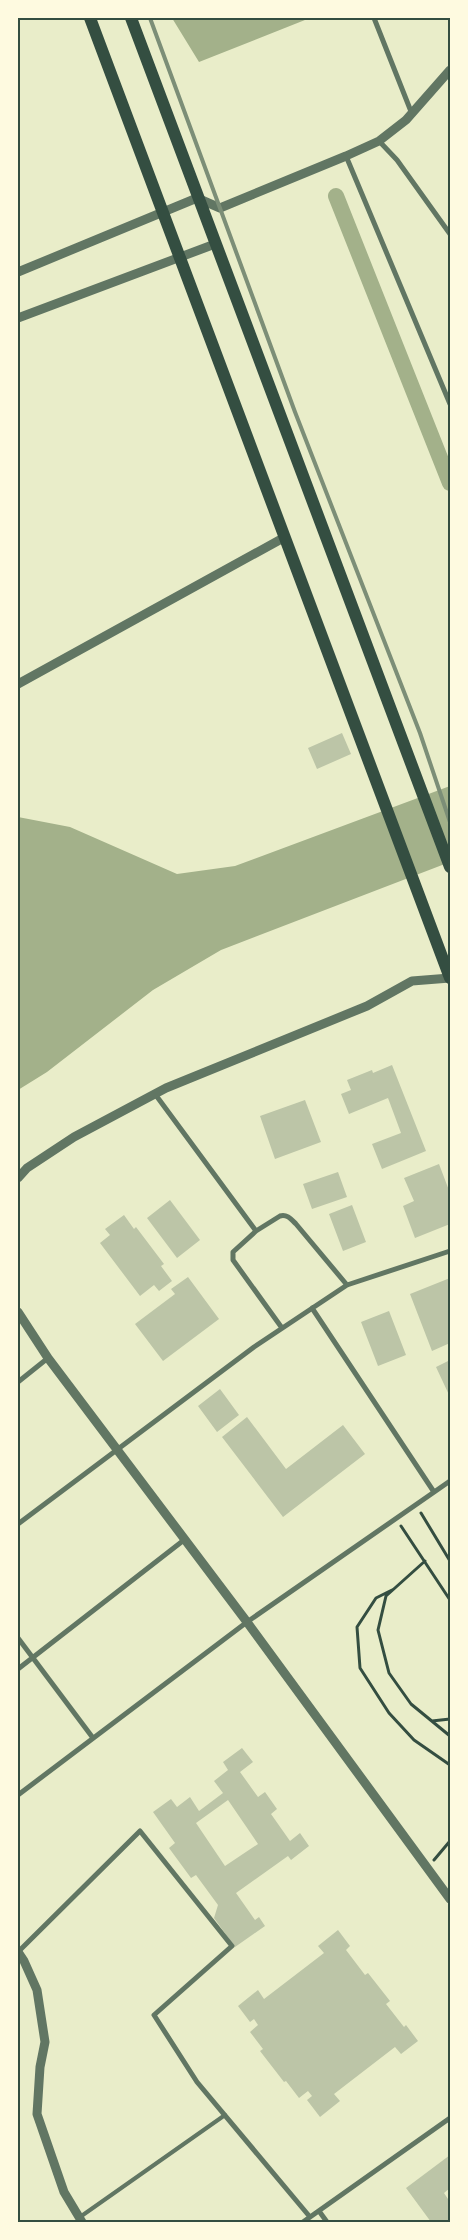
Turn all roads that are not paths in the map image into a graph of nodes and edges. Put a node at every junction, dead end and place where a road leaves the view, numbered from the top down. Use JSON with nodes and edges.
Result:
{"nodes":[{"id":1,"x":90,"y":18,"type":"edge"},
{"id":2,"x":131,"y":18,"type":"edge"},
{"id":3,"x":374,"y":18,"type":"edge"},
{"id":4,"x":450,"y":70,"type":"edge"},
{"id":5,"x":412,"y":114,"type":"junction"},
{"id":6,"x":379,"y":141,"type":"junction"},
{"id":7,"x":346,"y":156,"type":"junction"},
{"id":8,"x":197,"y":198,"type":"junction"},
{"id":9,"x":161,"y":212,"type":"junction"},
{"id":10,"x":450,"y":234,"type":"edge"},
{"id":11,"x":215,"y":244,"type":"junction"},
{"id":12,"x":179,"y":258,"type":"junction"},
{"id":13,"x":18,"y":272,"type":"edge"},
{"id":14,"x":18,"y":318,"type":"edge"},
{"id":15,"x":450,"y":404,"type":"edge"},
{"id":16,"x":285,"y":537,"type":"junction"},
{"id":17,"x":18,"y":684,"type":"edge"},
{"id":18,"x":450,"y":866,"type":"edge"},
{"id":19,"x":450,"y":978,"type":"edge"},
{"id":20,"x":155,"y":1094,"type":"junction"},
{"id":21,"x":18,"y":1178,"type":"edge"},
{"id":22,"x":256,"y":1231,"type":"junction"},
{"id":23,"x":450,"y":1251,"type":"edge"},
{"id":24,"x":348,"y":1285,"type":"junction"},
{"id":25,"x":312,"y":1308,"type":"junction"},
{"id":26,"x":18,"y":1312,"type":"edge"},
{"id":27,"x":282,"y":1328,"type":"junction"},
{"id":28,"x":48,"y":1358,"type":"junction"},
{"id":29,"x":18,"y":1382,"type":"edge"},
{"id":30,"x":116,"y":1450,"type":"junction"},
{"id":31,"x":450,"y":1481,"type":"edge"},
{"id":32,"x":434,"y":1492,"type":"junction"},
{"id":33,"x":18,"y":1524,"type":"edge"},
{"id":34,"x":184,"y":1540,"type":"junction"},
{"id":35,"x":247,"y":1622,"type":"junction"},
{"id":36,"x":18,"y":1638,"type":"edge"},
{"id":37,"x":33,"y":1657,"type":"junction"},
{"id":38,"x":18,"y":1669,"type":"edge"},
{"id":39,"x":93,"y":1738,"type":"junction"},
{"id":40,"x":18,"y":1796,"type":"edge"},
{"id":41,"x":450,"y":1899,"type":"edge"},
{"id":42,"x":18,"y":1952,"type":"edge"},
{"id":43,"x":225,"y":2115,"type":"junction"},
{"id":44,"x":450,"y":2118,"type":"edge"},
{"id":45,"x":319,"y":2211,"type":"junction"},
{"id":46,"x":310,"y":2217,"type":"junction"},
{"id":47,"x":80,"y":2220,"type":"edge"},
{"id":48,"x":303,"y":2222,"type":"edge"},
{"id":49,"x":327,"y":2222,"type":"edge"}],
"edges":[{"from":1,"to":9,"type":"main road"},
{"from":2,"to":8,"type":"main road"},
{"from":3,"to":5,"type":"street"},
{"from":4,"to":5,"type":"street"},
{"from":5,"to":6,"type":"street"},
{"from":6,"to":7,"type":"street"},
{"from":6,"to":10,"type":"street"},
{"from":7,"to":8,"type":"street"},
{"from":7,"to":15,"type":"street"},
{"from":8,"to":9,"type":"street"},
{"from":8,"to":11,"type":"main road"},
{"from":9,"to":12,"type":"main road"},
{"from":9,"to":13,"type":"street"},
{"from":11,"to":12,"type":"street"},
{"from":11,"to":18,"type":"main road"},
{"from":12,"to":14,"type":"street"},
{"from":12,"to":16,"type":"main road"},
{"from":16,"to":17,"type":"street"},
{"from":16,"to":19,"type":"main road"},
{"from":19,"to":20,"type":"street"},
{"from":20,"to":21,"type":"street"},
{"from":20,"to":22,"type":"street"},
{"from":22,"to":24,"type":"street"},
{"from":22,"to":27,"type":"street"},
{"from":23,"to":24,"type":"street"},
{"from":24,"to":25,"type":"street"},
{"from":25,"to":27,"type":"street"},
{"from":25,"to":32,"type":"street"},
{"from":26,"to":28,"type":"street"},
{"from":27,"to":30,"type":"street"},
{"from":28,"to":29,"type":"street"},
{"from":28,"to":30,"type":"street"},
{"from":30,"to":33,"type":"street"},
{"from":30,"to":34,"type":"street"},
{"from":31,"to":32,"type":"street"},
{"from":32,"to":35,"type":"street"},
{"from":34,"to":35,"type":"street"},
{"from":34,"to":37,"type":"street"},
{"from":35,"to":39,"type":"street"},
{"from":35,"to":41,"type":"street"},
{"from":36,"to":37,"type":"street"},
{"from":37,"to":38,"type":"street"},
{"from":37,"to":39,"type":"street"},
{"from":39,"to":40,"type":"street"},
{"from":42,"to":43,"type":"street"},
{"from":42,"to":47,"type":"street"},
{"from":43,"to":46,"type":"street"},
{"from":43,"to":47,"type":"lane"},
{"from":44,"to":45,"type":"street"},
{"from":45,"to":46,"type":"street"},
{"from":45,"to":49,"type":"street"},
{"from":46,"to":48,"type":"street"}]}
